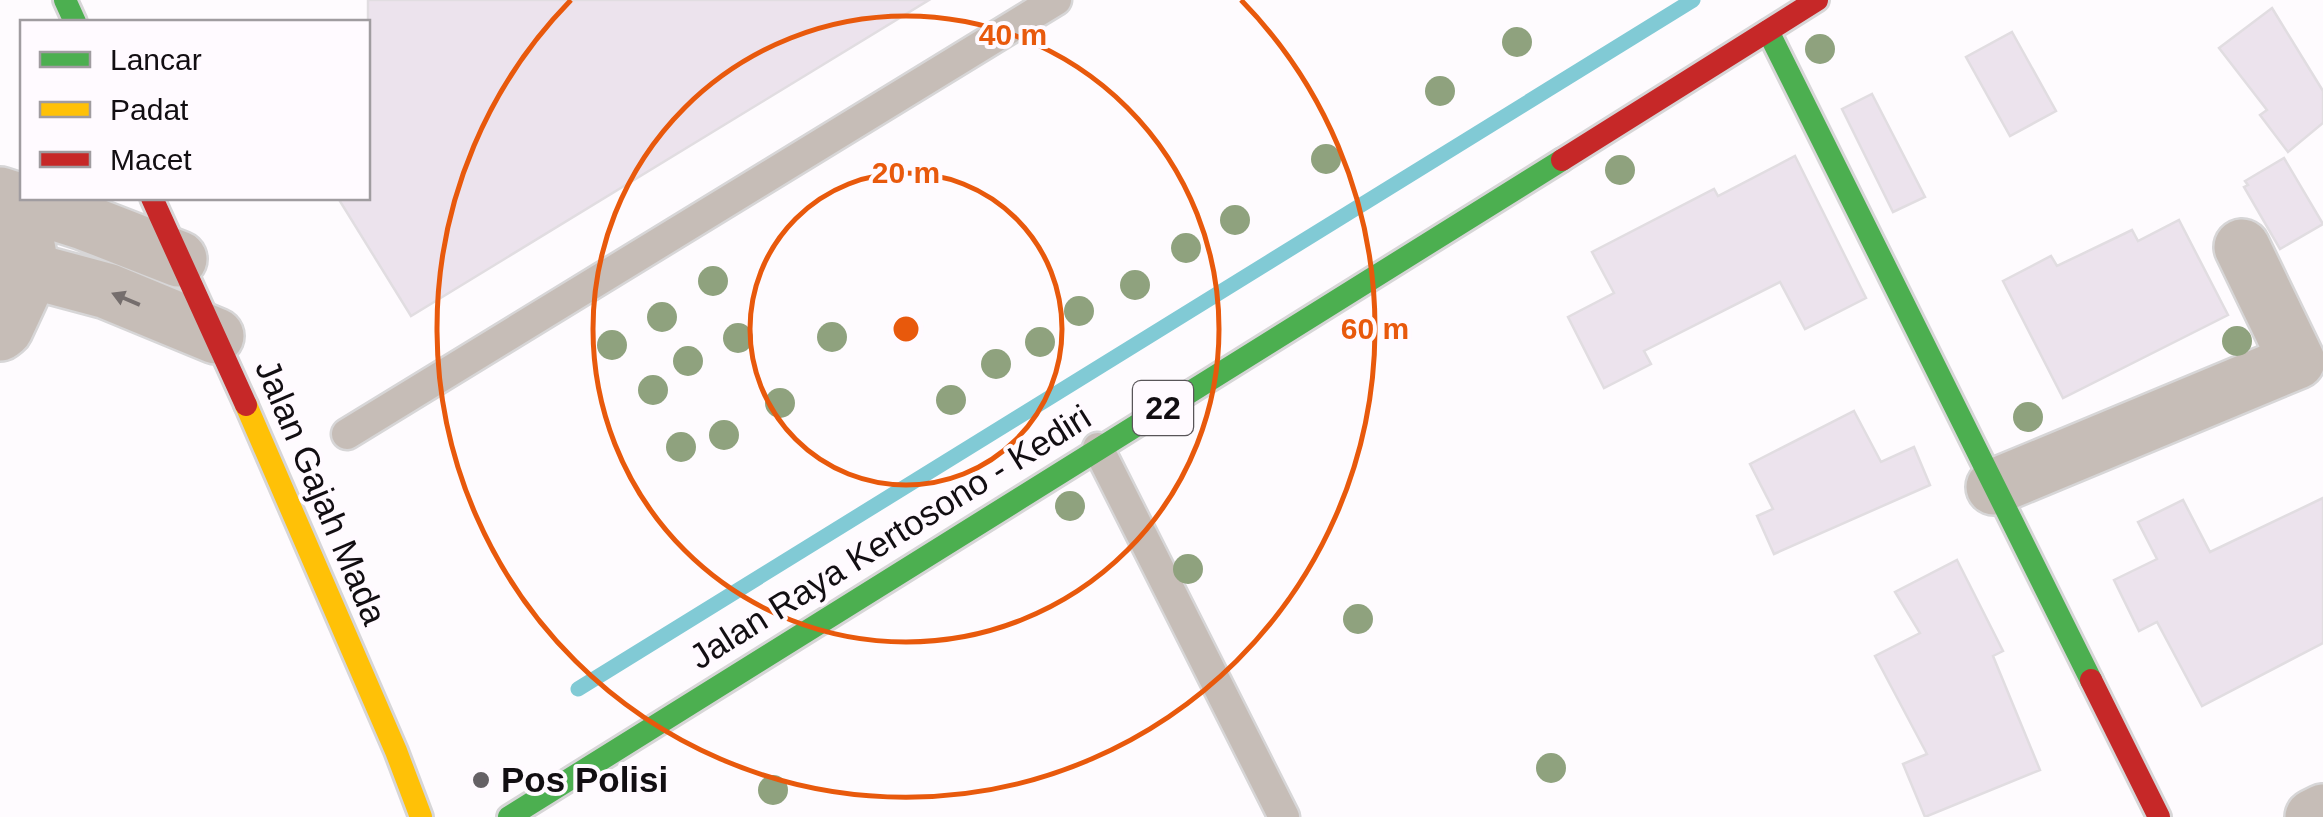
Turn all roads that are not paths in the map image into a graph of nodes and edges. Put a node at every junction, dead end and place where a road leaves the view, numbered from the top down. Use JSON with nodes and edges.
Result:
{"nodes":[{"id":1,"x":1056,"y":0,"type":"edge"},
{"id":2,"x":1817,"y":0,"type":"edge"},
{"id":3,"x":1768,"y":30,"type":"junction"},
{"id":4,"x":6,"y":185,"type":"edge"},
{"id":5,"x":38,"y":200,"type":"edge"},
{"id":6,"x":153,"y":200,"type":"edge"},
{"id":7,"x":2242,"y":247,"type":"dead end"},
{"id":8,"x":179,"y":259,"type":"junction"},
{"id":9,"x":16,"y":264,"type":"edge"},
{"id":10,"x":0,"y":333,"type":"edge"},
{"id":11,"x":216,"y":336,"type":"junction"},
{"id":12,"x":347,"y":434,"type":"dead end"},
{"id":13,"x":1098,"y":448,"type":"junction"},
{"id":14,"x":1994,"y":487,"type":"junction"},
{"id":15,"x":2323,"y":812,"type":"edge"},
{"id":16,"x":421,"y":817,"type":"edge"},
{"id":17,"x":509,"y":817,"type":"edge"},
{"id":18,"x":1284,"y":817,"type":"edge"},
{"id":19,"x":2159,"y":817,"type":"edge"},
{"id":20,"x":2313,"y":817,"type":"edge"}],
"edges":[{"from":1,"to":12,"type":"lane"},
{"from":2,"to":3,"type":"main road","name":"Jalan Raya Kertosono - Kediri","number":"22"},
{"from":3,"to":13,"type":"main road","name":"Jalan Raya Kertosono - Kediri","number":"22"},
{"from":3,"to":14,"type":"main road"},
{"from":4,"to":9,"type":"street"},
{"from":5,"to":8,"type":"street"},
{"from":6,"to":8,"type":"main road","name":"Jalan Gajah Mada"},
{"from":7,"to":14,"type":"street"},
{"from":8,"to":11,"type":"main road","name":"Jalan Gajah Mada"},
{"from":9,"to":10,"type":"street"},
{"from":11,"to":9,"type":"street","one_way":true},
{"from":11,"to":16,"type":"main road","name":"Jalan Gajah Mada"},
{"from":13,"to":17,"type":"main road","name":"Jalan Raya Kertosono - Kediri","number":"22"},
{"from":13,"to":18,"type":"lane"},
{"from":14,"to":19,"type":"main road"},
{"from":15,"to":20,"type":"street"}]}
